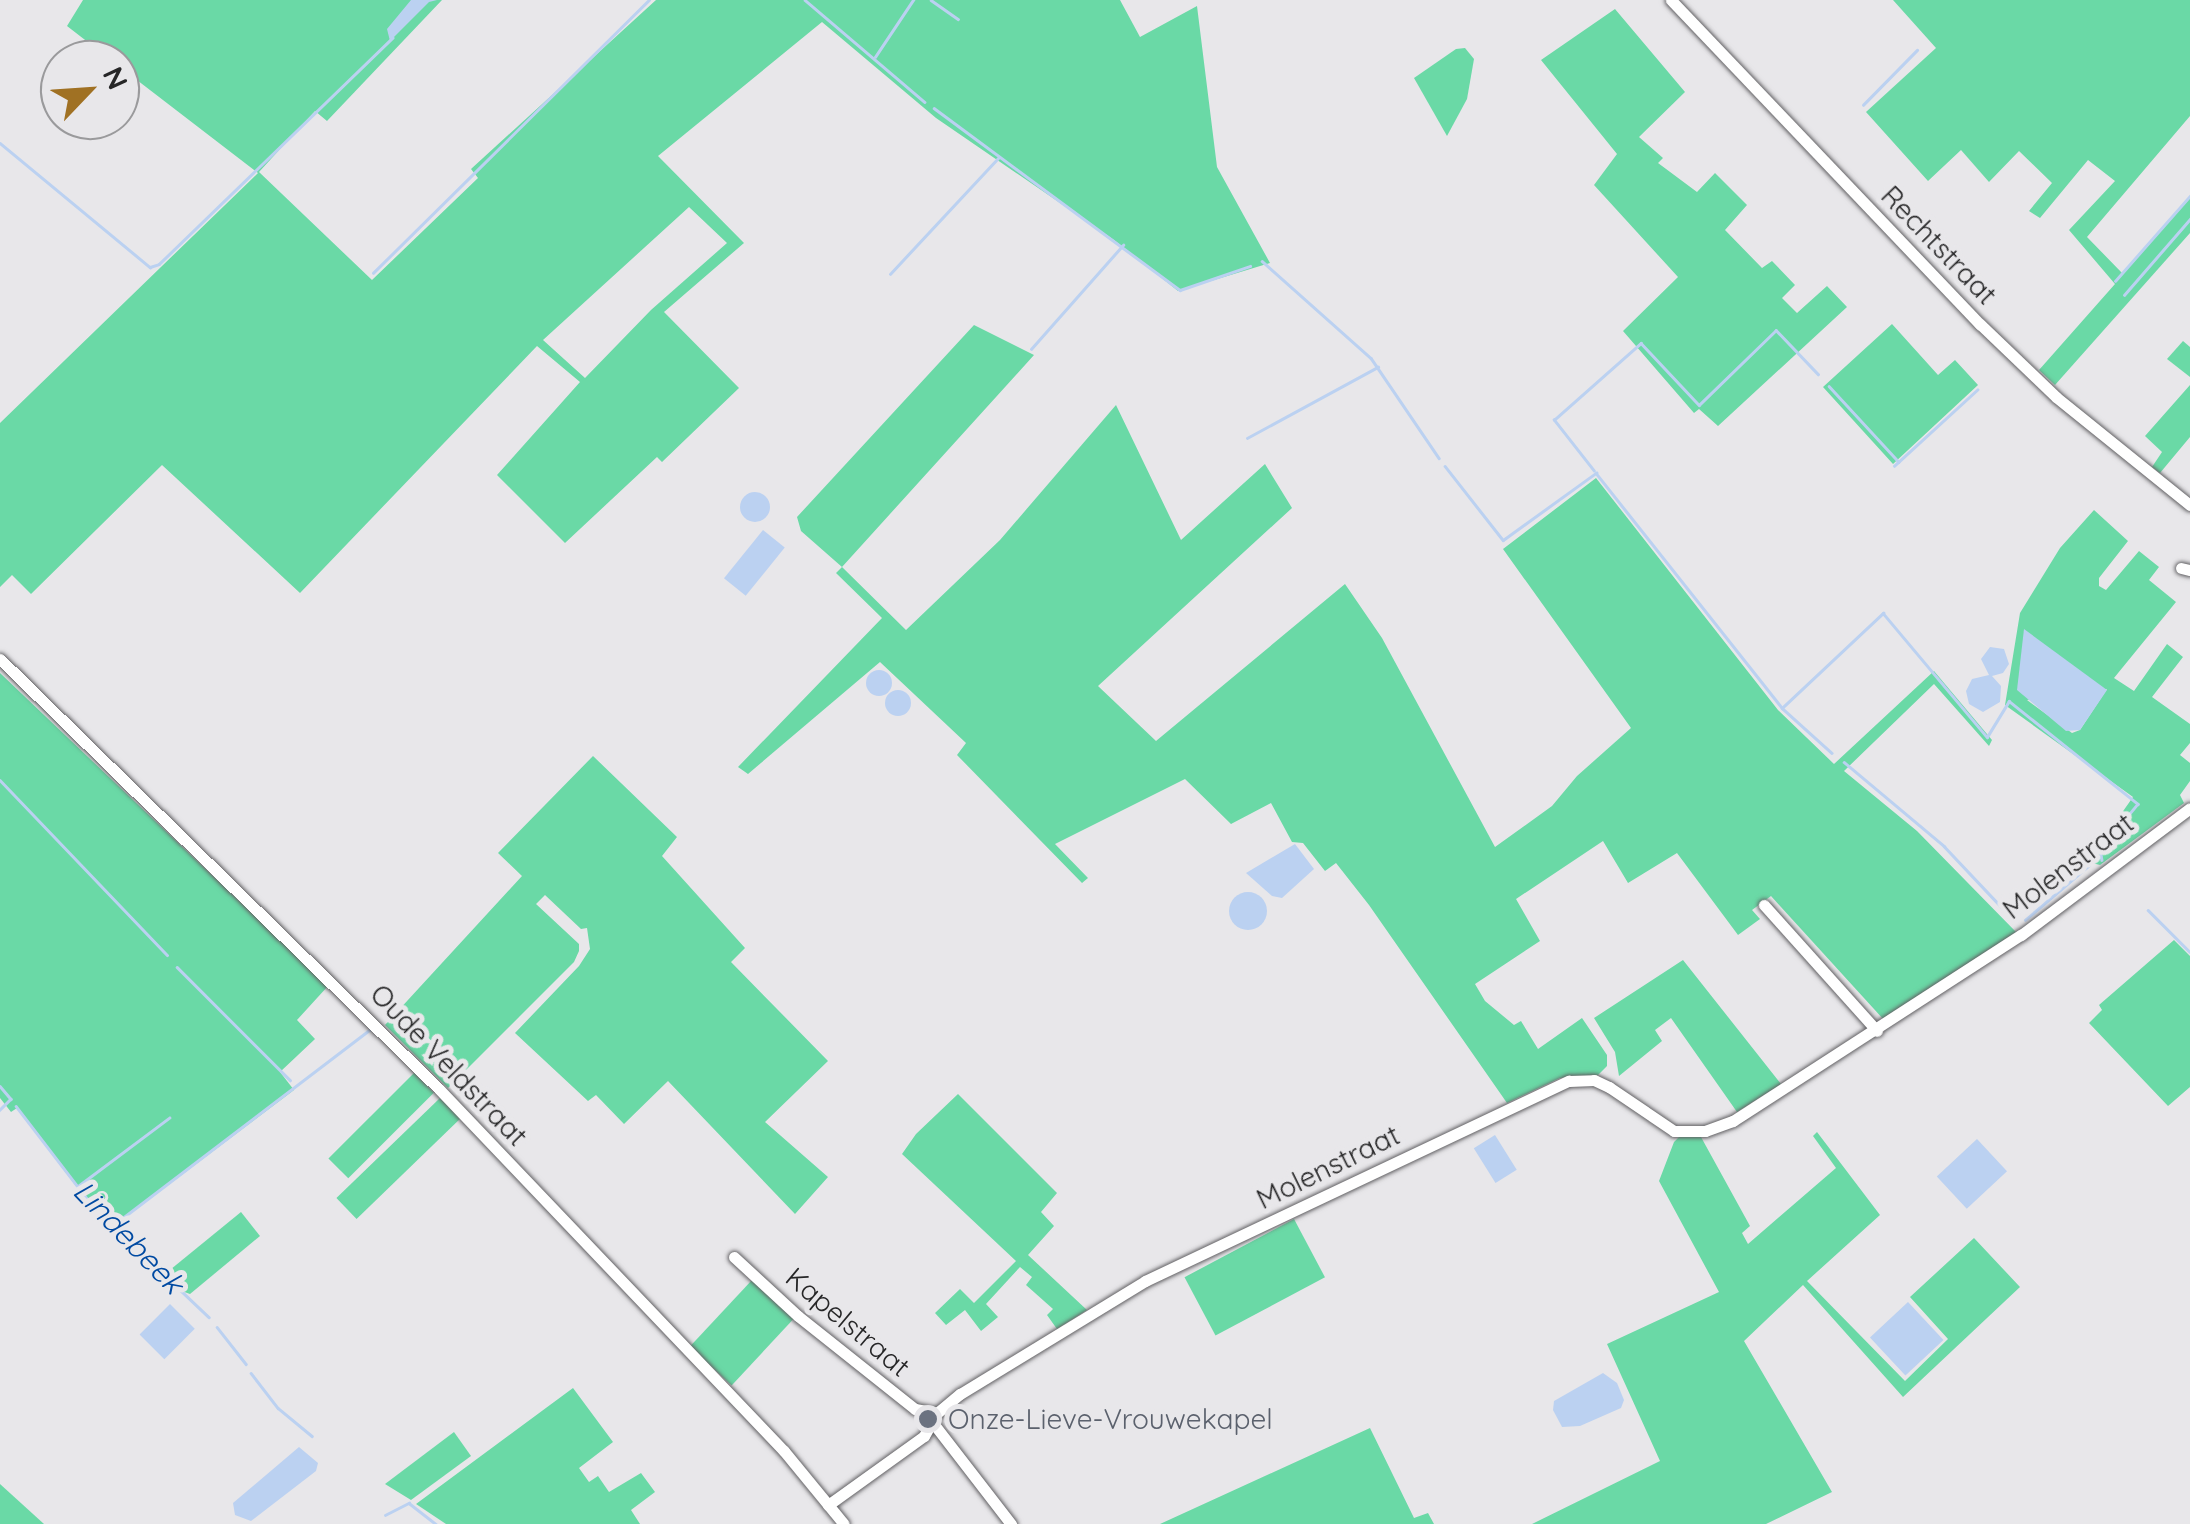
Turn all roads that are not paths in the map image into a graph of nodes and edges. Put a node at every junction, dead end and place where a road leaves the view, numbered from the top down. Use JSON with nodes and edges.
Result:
{"nodes":[{"id":1,"x":1671,"y":0,"type":"edge"},
{"id":2,"x":2190,"y":505,"type":"edge"},
{"id":3,"x":0,"y":659,"type":"edge"},
{"id":4,"x":2190,"y":808,"type":"edge"},
{"id":5,"x":1764,"y":905,"type":"dead end"},
{"id":6,"x":1877,"y":1032,"type":"junction"},
{"id":7,"x":734,"y":1257,"type":"dead end"},
{"id":8,"x":935,"y":1418,"type":"junction"},
{"id":9,"x":828,"y":1506,"type":"junction"},
{"id":10,"x":844,"y":1524,"type":"edge"},
{"id":11,"x":1011,"y":1524,"type":"edge"}],
"edges":[{"from":1,"to":2,"type":"street","name":"Rechtstraat"},
{"from":3,"to":9,"type":"street","name":"Oude Veldstraat"},
{"from":4,"to":6,"type":"street","name":"Molenstraat"},
{"from":5,"to":6,"type":"street"},
{"from":6,"to":8,"type":"street","name":"Molenstraat"},
{"from":7,"to":8,"type":"street","name":"Kapelstraat"},
{"from":8,"to":9,"type":"street","name":"Molenstraat"},
{"from":8,"to":11,"type":"street","name":"Kapelstraat"},
{"from":9,"to":10,"type":"street","name":"Oude Veldstraat"}]}
